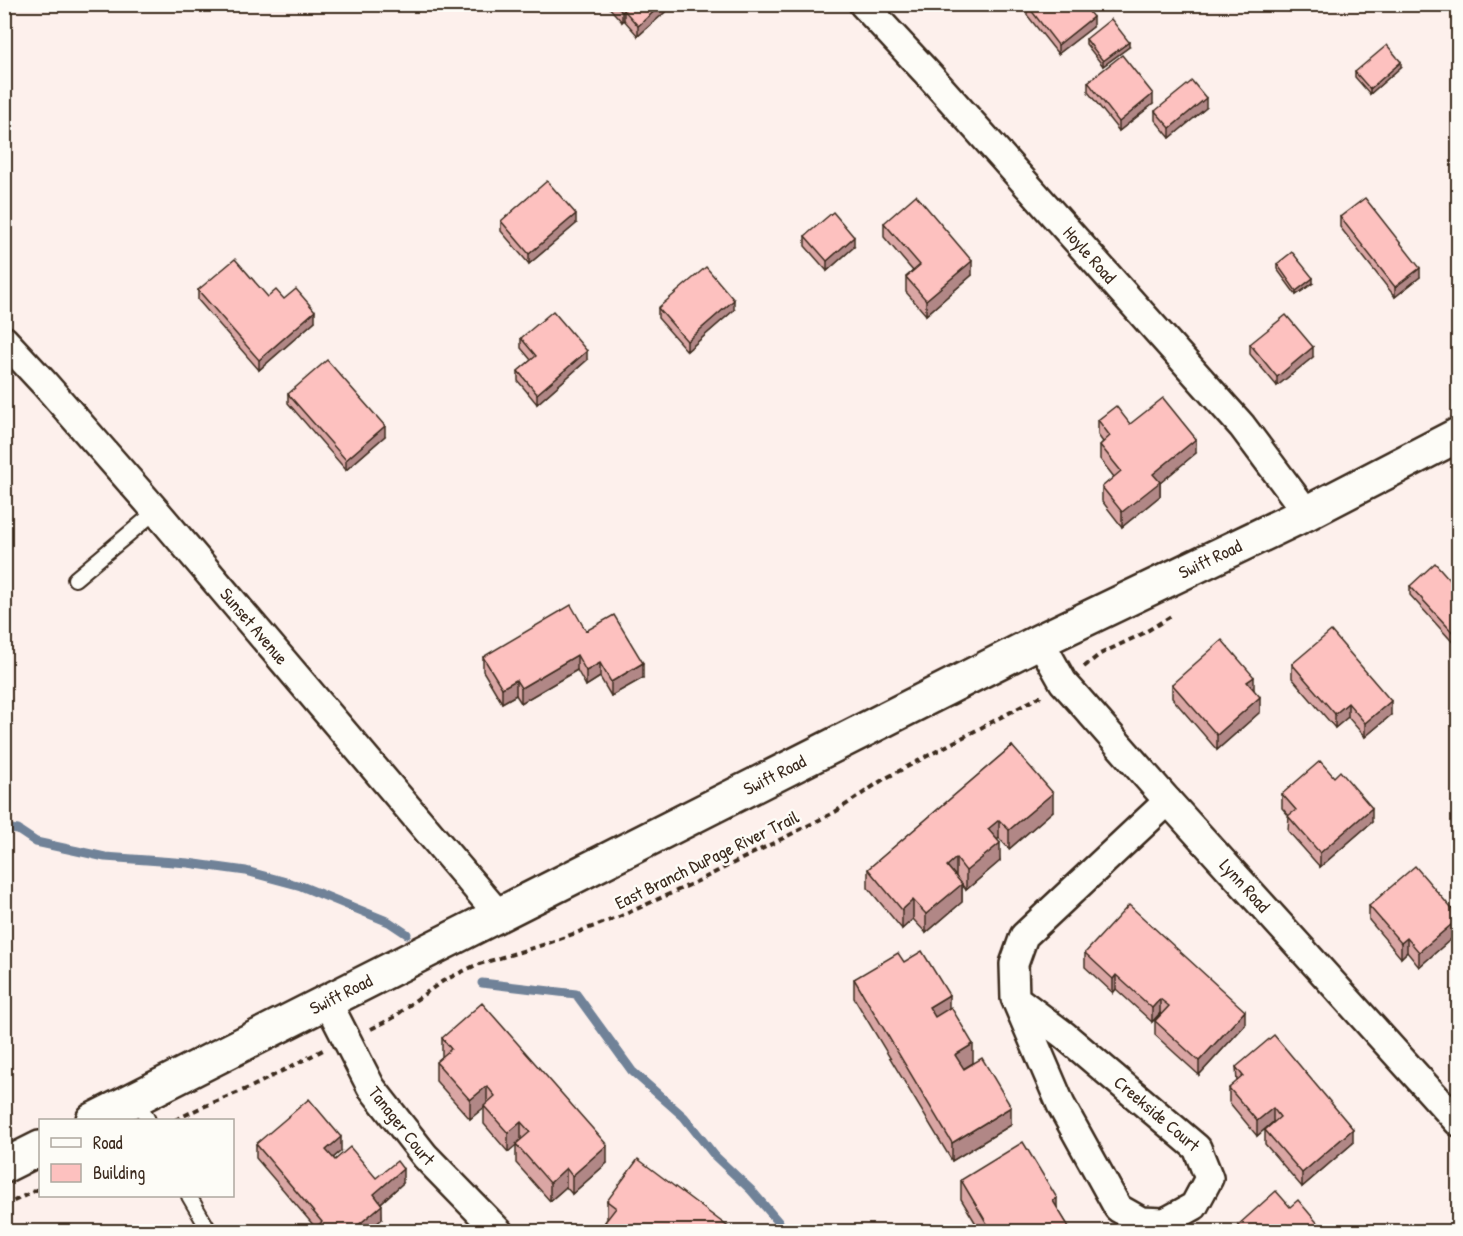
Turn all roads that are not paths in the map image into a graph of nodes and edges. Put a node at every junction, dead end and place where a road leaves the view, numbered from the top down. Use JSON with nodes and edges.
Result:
{"nodes":[{"id":1,"x":863,"y":4,"type":"edge"},
{"id":2,"x":4,"y":340,"type":"edge"},
{"id":3,"x":1458,"y":435,"type":"edge"},
{"id":4,"x":156,"y":511,"type":"junction"},
{"id":5,"x":1307,"y":513,"type":"junction"},
{"id":6,"x":75,"y":579,"type":"dead end"},
{"id":7,"x":1040,"y":641,"type":"junction"},
{"id":8,"x":1168,"y":801,"type":"junction"},
{"id":9,"x":499,"y":915,"type":"junction"},
{"id":10,"x":1015,"y":998,"type":"junction"},
{"id":11,"x":327,"y":1001,"type":"junction"},
{"id":12,"x":142,"y":1109,"type":"edge"},
{"id":13,"x":97,"y":1119,"type":"edge"},
{"id":14,"x":1458,"y":1122,"type":"edge"},
{"id":15,"x":39,"y":1148,"type":"edge"},
{"id":16,"x":4,"y":1166,"type":"edge"},
{"id":17,"x":190,"y":1197,"type":"edge"},
{"id":18,"x":210,"y":1232,"type":"edge"},
{"id":19,"x":499,"y":1232,"type":"edge"}],
"edges":[{"from":1,"to":5,"type":"street","name":"Hoyle Road"},
{"from":2,"to":4,"type":"street","name":"Sunset Avenue"},
{"from":3,"to":5,"type":"street","name":"Swift Road"},
{"from":4,"to":6,"type":"lane"},
{"from":4,"to":9,"type":"street","name":"Sunset Avenue"},
{"from":5,"to":7,"type":"street","name":"Swift Road"},
{"from":7,"to":8,"type":"street","name":"Lynn Road"},
{"from":7,"to":9,"type":"street","name":"Swift Road"},
{"from":8,"to":10,"type":"street","name":"Creekside Court"},
{"from":8,"to":14,"type":"street","name":"Lynn Road"},
{"from":9,"to":11,"type":"street","name":"Swift Road"},
{"from":10,"to":10,"type":"street","name":"Creekside Court"},
{"from":11,"to":12,"type":"street","name":"Swift Road"},
{"from":11,"to":19,"type":"street","name":"Tanager Court"},
{"from":12,"to":13,"type":"street","name":"Swift Road"},
{"from":15,"to":16,"type":"street"},
{"from":17,"to":18,"type":"lane"}]}
